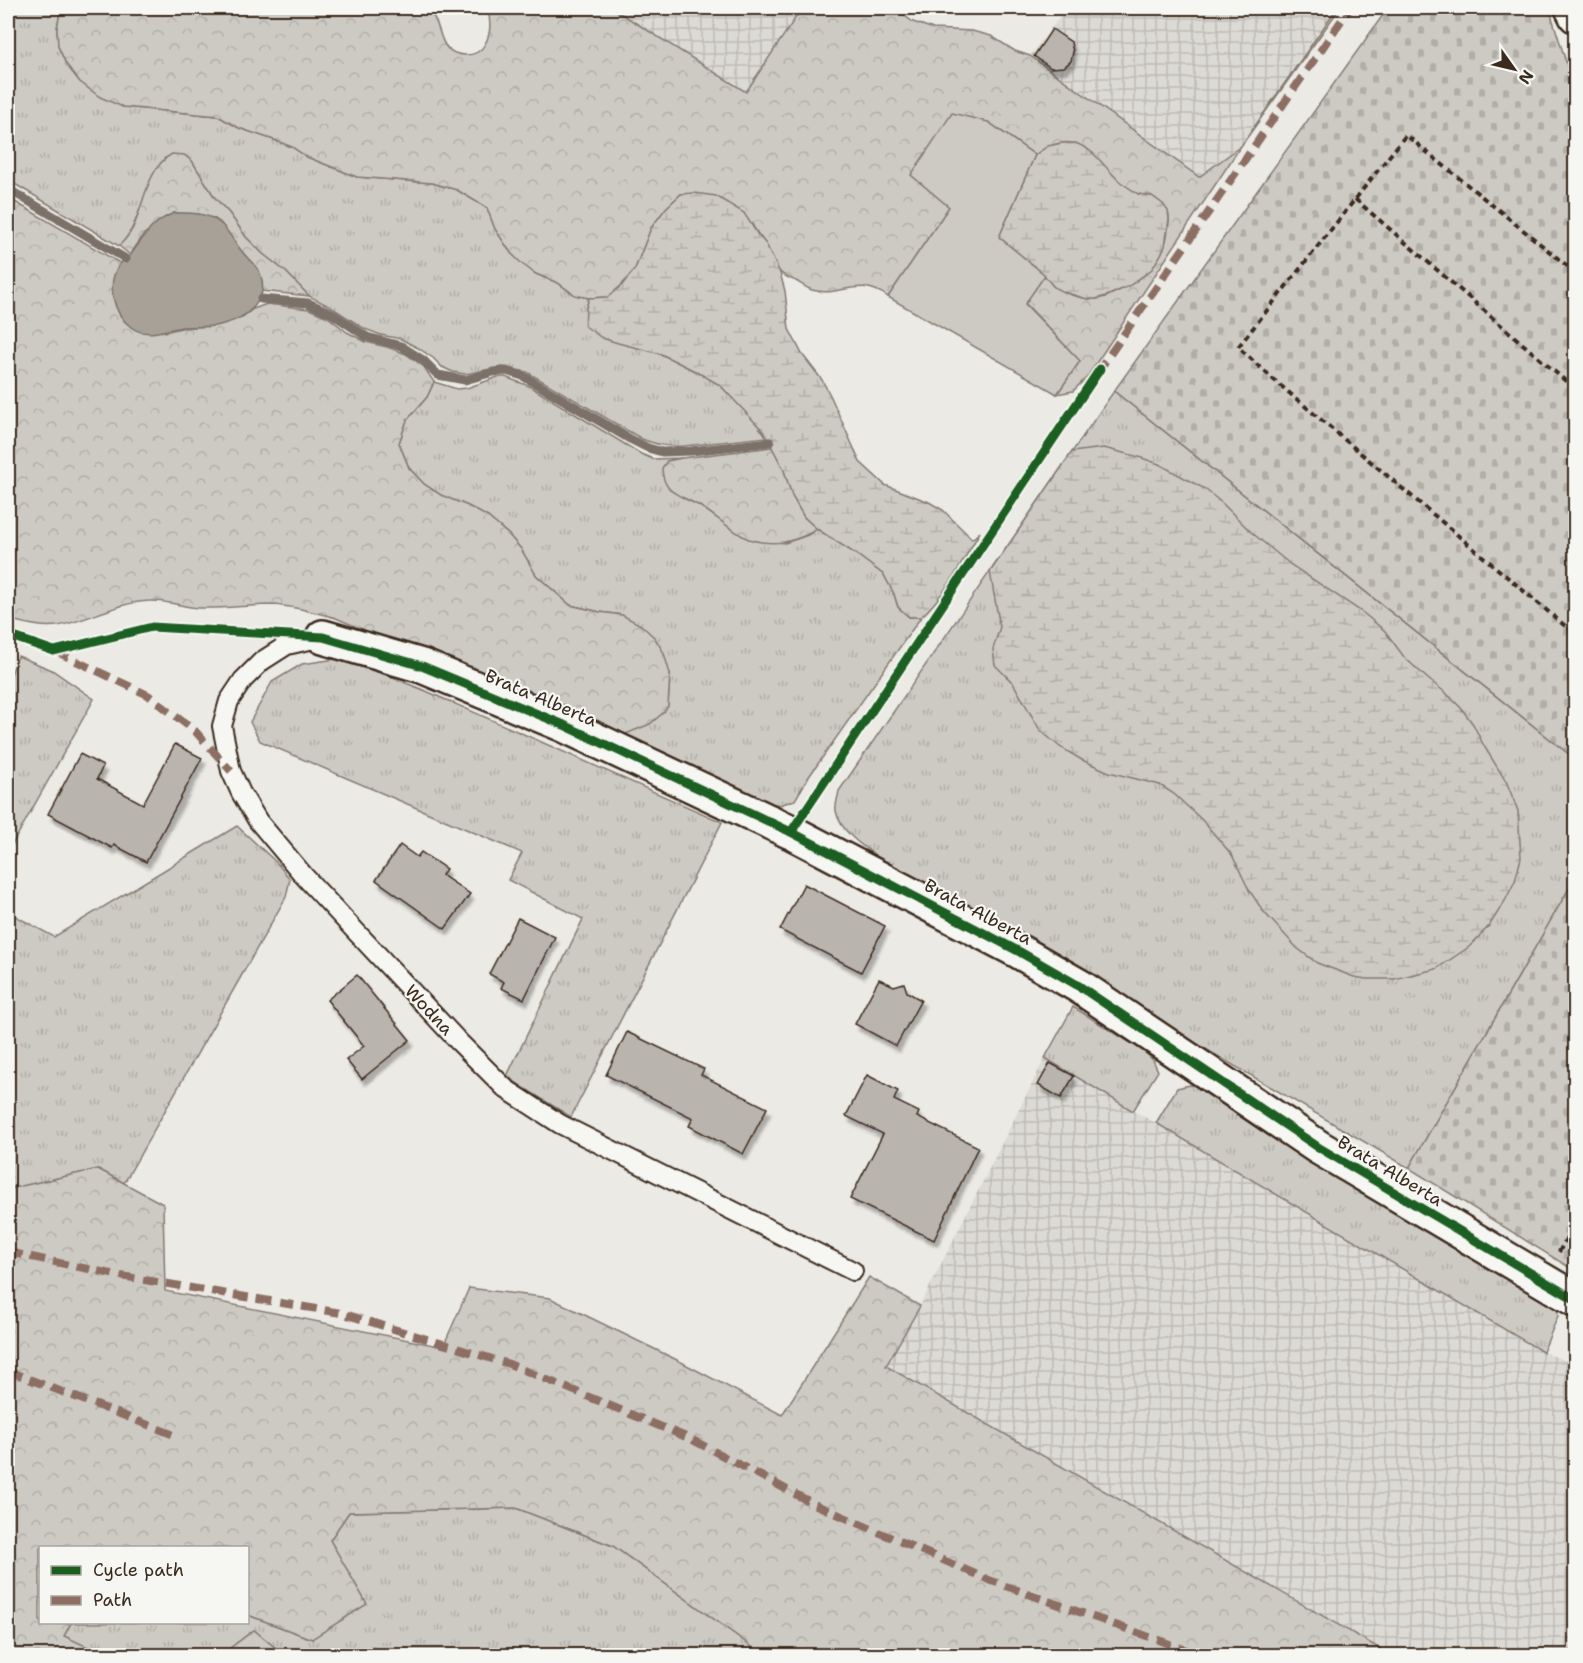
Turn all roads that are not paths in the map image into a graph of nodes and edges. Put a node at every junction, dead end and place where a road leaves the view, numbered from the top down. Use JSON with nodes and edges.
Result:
{"nodes":[{"id":1,"x":1572,"y":8,"type":"edge"},
{"id":2,"x":1575,"y":16,"type":"edge"},
{"id":3,"x":323,"y":637,"type":"joint"},
{"id":4,"x":853,"y":1271,"type":"dead end"},
{"id":5,"x":1575,"y":1300,"type":"edge"}],
"edges":[{"from":1,"to":2,"type":"street"},
{"from":3,"to":4,"type":"lane","name":"Wodna"},
{"from":3,"to":5,"type":"street","name":"Brata Alberta"}]}
